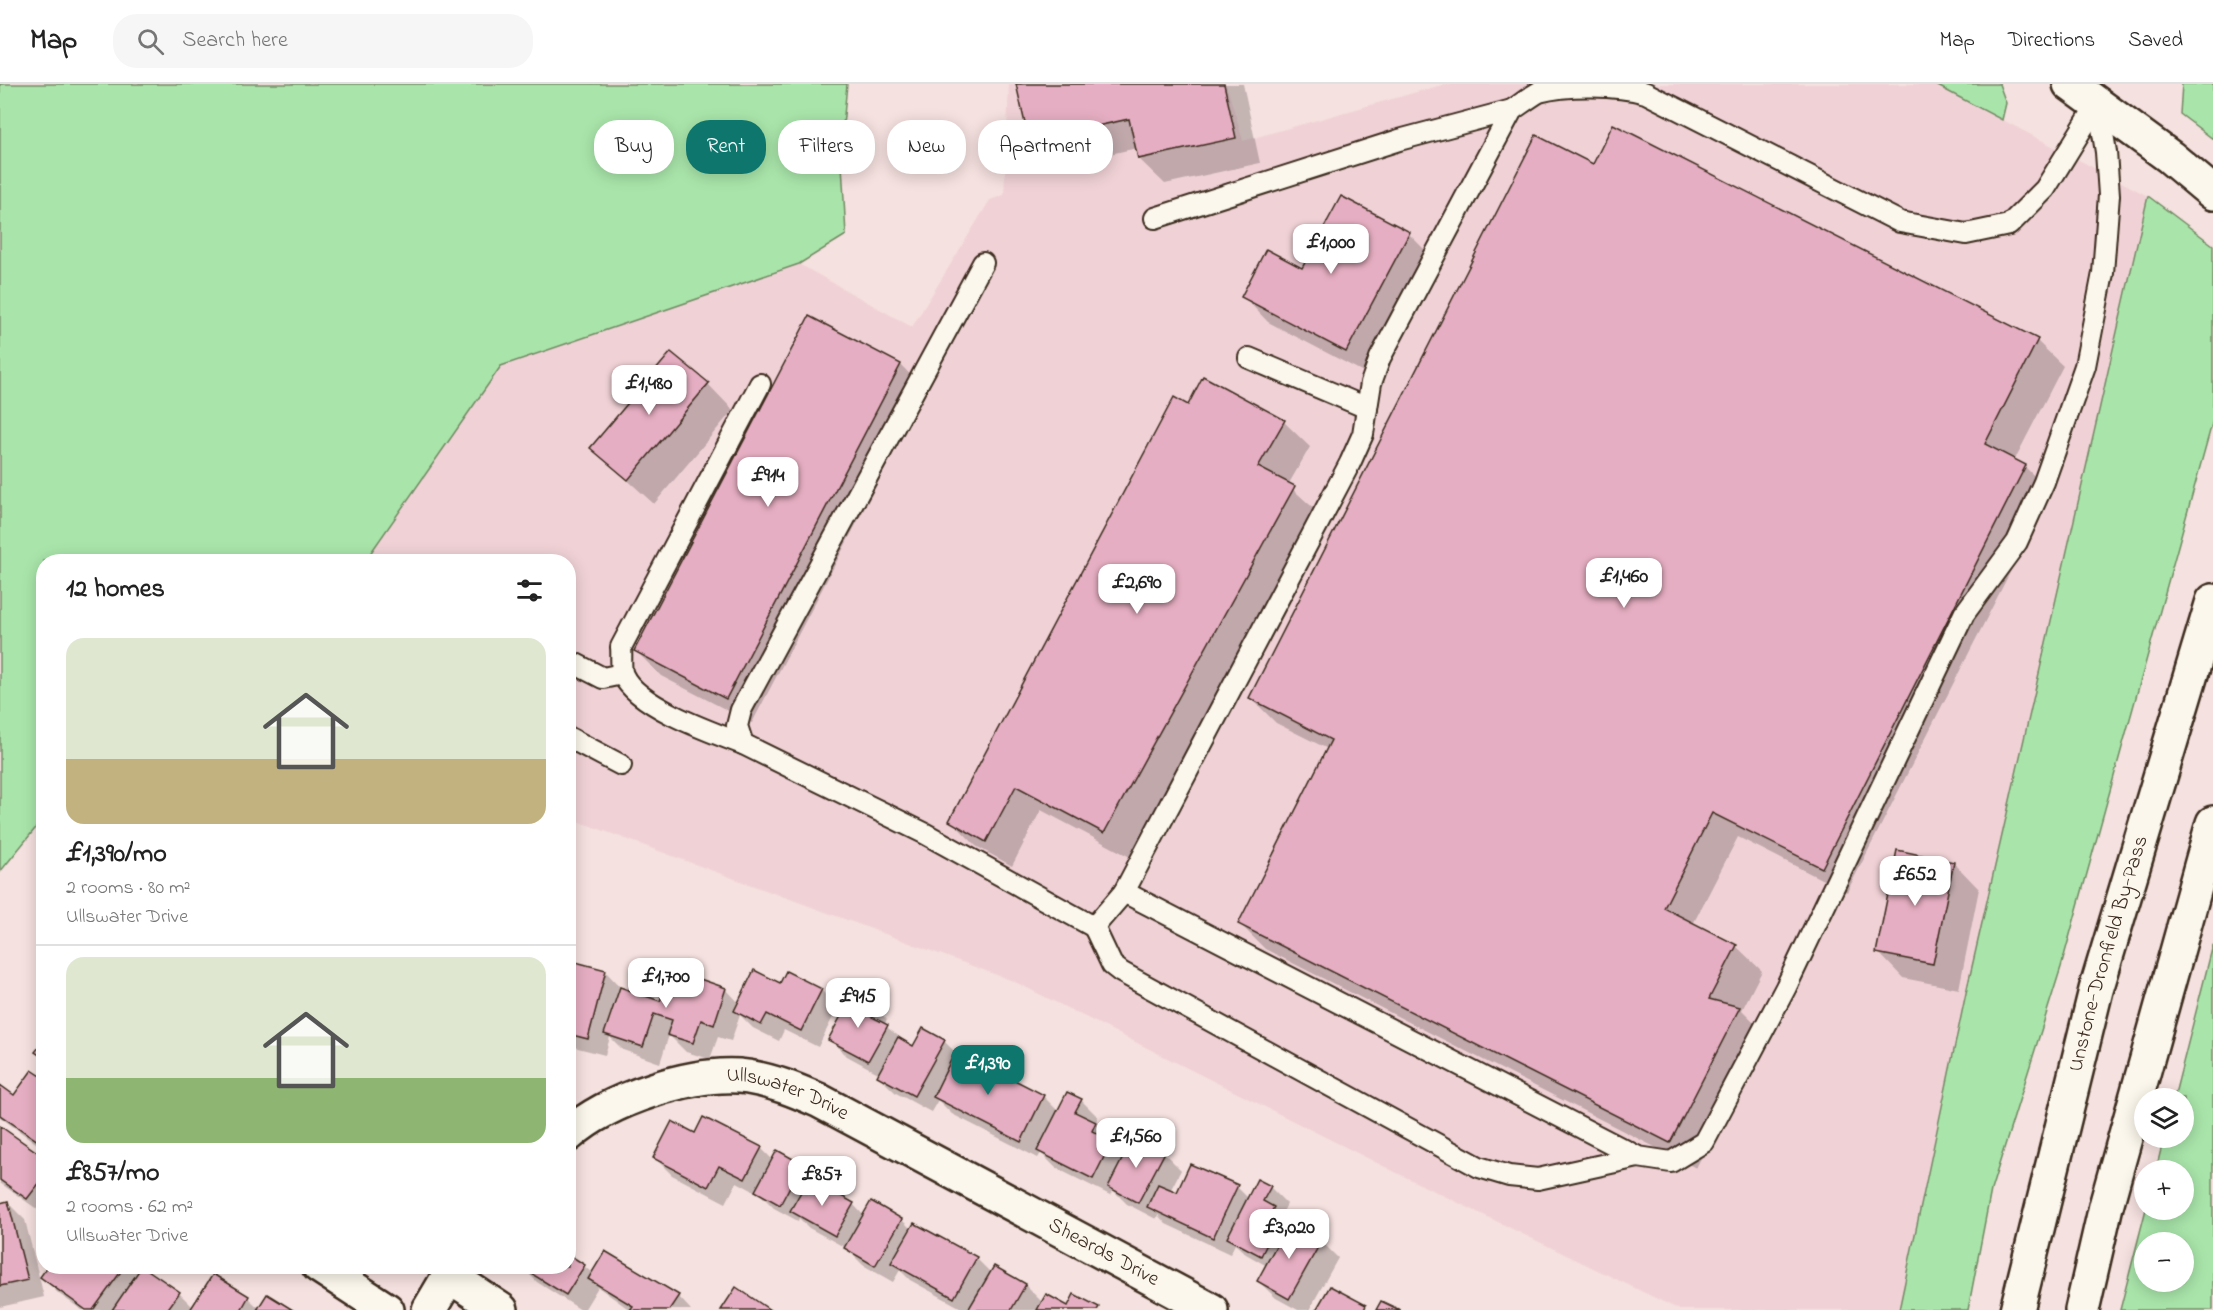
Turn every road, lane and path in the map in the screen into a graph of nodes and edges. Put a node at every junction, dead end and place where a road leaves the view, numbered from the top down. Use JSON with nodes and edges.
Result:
{"nodes":[{"id":1,"x":2070,"y":84,"type":"edge"},
{"id":2,"x":2098,"y":104,"type":"junction"},
{"id":3,"x":1512,"y":110,"type":"junction"},
{"id":4,"x":2213,"y":193,"type":"edge"},
{"id":5,"x":1155,"y":218,"type":"dead end"},
{"id":6,"x":983,"y":263,"type":"dead end"},
{"id":7,"x":1249,"y":358,"type":"dead end"},
{"id":8,"x":760,"y":384,"type":"dead end"},
{"id":9,"x":1367,"y":408,"type":"junction"},
{"id":10,"x":2213,"y":601,"type":"edge"},
{"id":11,"x":576,"y":664,"type":"edge"},
{"id":12,"x":622,"y":674,"type":"junction"},
{"id":13,"x":576,"y":741,"type":"edge"},
{"id":14,"x":742,"y":744,"type":"junction"},
{"id":15,"x":621,"y":765,"type":"dead end"},
{"id":16,"x":2213,"y":823,"type":"edge"},
{"id":17,"x":1124,"y":892,"type":"junction"},
{"id":18,"x":1094,"y":927,"type":"junction"},
{"id":19,"x":576,"y":1127,"type":"edge"},
{"id":20,"x":1638,"y":1157,"type":"junction"},
{"id":21,"x":996,"y":1196,"type":"joint"},
{"id":22,"x":331,"y":1274,"type":"edge"},
{"id":23,"x":450,"y":1274,"type":"edge"},
{"id":24,"x":456,"y":1274,"type":"edge"},
{"id":25,"x":387,"y":1310,"type":"edge"},
{"id":26,"x":429,"y":1310,"type":"edge"},
{"id":27,"x":501,"y":1310,"type":"edge"},
{"id":28,"x":1211,"y":1310,"type":"edge"},
{"id":29,"x":2017,"y":1310,"type":"edge"},
{"id":30,"x":2082,"y":1310,"type":"edge"}],
"edges":[{"from":1,"to":2,"type":"main road"},
{"from":2,"to":3,"type":"lane"},
{"from":2,"to":4,"type":"main road"},
{"from":2,"to":20,"type":"lane"},
{"from":3,"to":5,"type":"lane"},
{"from":3,"to":9,"type":"lane"},
{"from":6,"to":14,"type":"lane"},
{"from":7,"to":9,"type":"lane"},
{"from":8,"to":12,"type":"lane"},
{"from":9,"to":17,"type":"lane"},
{"from":10,"to":29,"type":"main road","name":"Unstone-Dronfield By-Pass"},
{"from":11,"to":12,"type":"lane"},
{"from":12,"to":14,"type":"lane"},
{"from":13,"to":15,"type":"lane"},
{"from":14,"to":18,"type":"lane"},
{"from":16,"to":30,"type":"main road"},
{"from":17,"to":18,"type":"lane"},
{"from":17,"to":20,"type":"lane"},
{"from":18,"to":20,"type":"lane"},
{"from":19,"to":21,"type":"main road","name":"Ullswater Drive"},
{"from":21,"to":28,"type":"main road","name":"Sheards Drive"},
{"from":22,"to":25,"type":"main road"},
{"from":23,"to":26,"type":"main road"},
{"from":24,"to":27,"type":"main road"}]}
